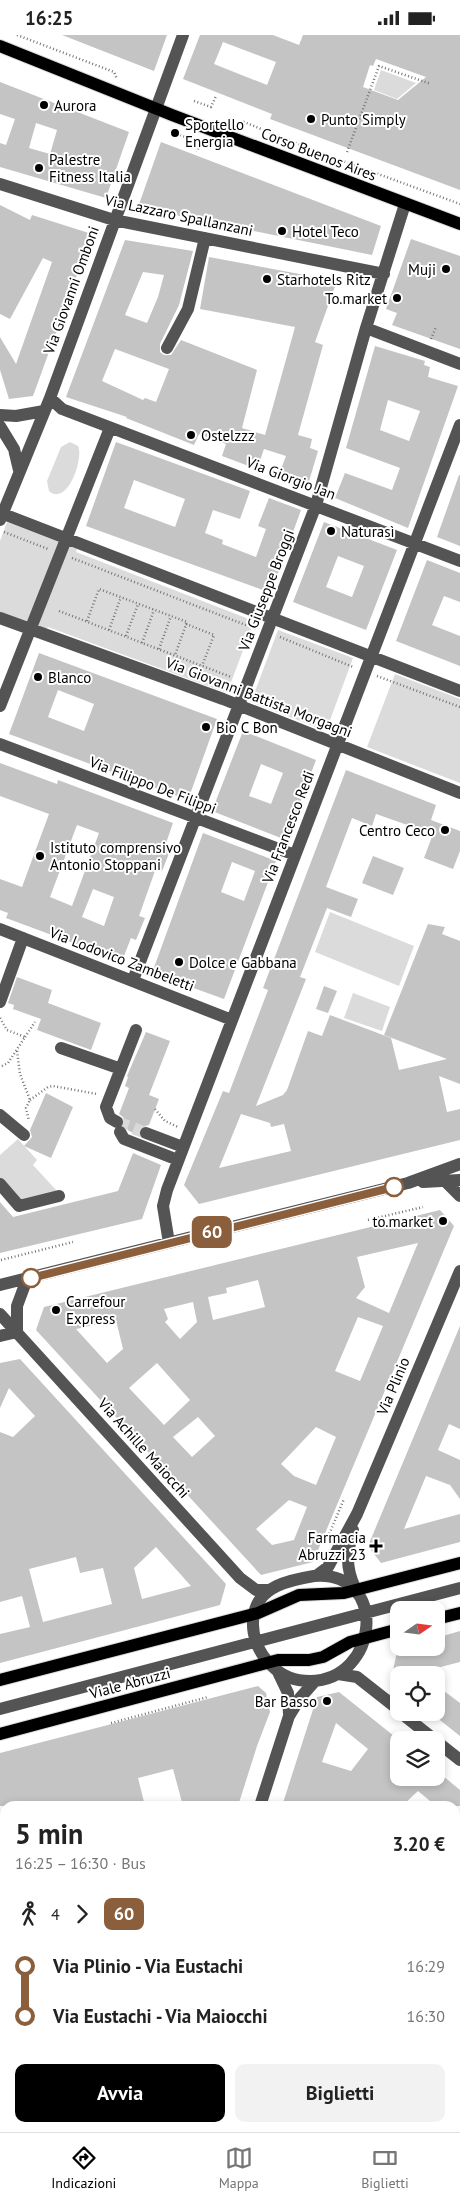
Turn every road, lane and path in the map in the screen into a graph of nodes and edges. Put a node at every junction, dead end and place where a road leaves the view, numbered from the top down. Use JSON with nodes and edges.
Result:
{"nodes":[{"id":1,"x":17,"y":35,"type":"edge"},
{"id":2,"x":183,"y":35,"type":"edge"},
{"id":3,"x":0,"y":46,"type":"edge"},
{"id":4,"x":431,"y":84,"type":"dead end"},
{"id":5,"x":124,"y":96,"type":"junction"},
{"id":6,"x":216,"y":97,"type":"dead end"},
{"id":7,"x":194,"y":101,"type":"dead end"},
{"id":8,"x":156,"y":109,"type":"junction"},
{"id":9,"x":220,"y":133,"type":"junction"},
{"id":10,"x":180,"y":135,"type":"dead end"},
{"id":11,"x":197,"y":152,"type":"dead end"},
{"id":12,"x":347,"y":152,"type":"dead end"},
{"id":13,"x":0,"y":184,"type":"edge"},
{"id":14,"x":405,"y":204,"type":"junction"},
{"id":15,"x":460,"y":204,"type":"edge"},
{"id":16,"x":114,"y":220,"type":"junction"},
{"id":17,"x":460,"y":224,"type":"edge"},
{"id":18,"x":205,"y":238,"type":"junction"},
{"id":19,"x":384,"y":274,"type":"junction"},
{"id":20,"x":436,"y":327,"type":"dead end"},
{"id":21,"x":366,"y":328,"type":"junction"},
{"id":22,"x":431,"y":341,"type":"dead end"},
{"id":23,"x":167,"y":348,"type":"dead end"},
{"id":24,"x":460,"y":365,"type":"edge"},
{"id":25,"x":50,"y":398,"type":"junction"},
{"id":26,"x":44,"y":411,"type":"junction"},
{"id":27,"x":0,"y":415,"type":"edge"},
{"id":28,"x":460,"y":425,"type":"edge"},
{"id":29,"x":0,"y":426,"type":"edge"},
{"id":30,"x":110,"y":428,"type":"junction"},
{"id":31,"x":19,"y":470,"type":"junction"},
{"id":32,"x":316,"y":505,"type":"junction"},
{"id":33,"x":1,"y":518,"type":"edge"},
{"id":34,"x":9,"y":535,"type":"dead end"},
{"id":35,"x":72,"y":541,"type":"junction"},
{"id":36,"x":414,"y":544,"type":"junction"},
{"id":37,"x":60,"y":554,"type":"junction"},
{"id":38,"x":460,"y":561,"type":"edge"},
{"id":39,"x":121,"y":597,"type":"junction"},
{"id":40,"x":138,"y":604,"type":"junction"},
{"id":41,"x":154,"y":610,"type":"junction"},
{"id":42,"x":59,"y":611,"type":"dead end"},
{"id":43,"x":171,"y":616,"type":"junction"},
{"id":44,"x":0,"y":618,"type":"edge"},
{"id":45,"x":272,"y":618,"type":"junction"},
{"id":46,"x":87,"y":621,"type":"junction"},
{"id":47,"x":186,"y":624,"type":"junction"},
{"id":48,"x":250,"y":627,"type":"dead end"},
{"id":49,"x":30,"y":629,"type":"junction"},
{"id":50,"x":109,"y":630,"type":"junction"},
{"id":51,"x":271,"y":634,"type":"dead end"},
{"id":52,"x":126,"y":636,"type":"junction"},
{"id":53,"x":142,"y":643,"type":"junction"},
{"id":54,"x":158,"y":649,"type":"junction"},
{"id":55,"x":175,"y":655,"type":"junction"},
{"id":56,"x":370,"y":656,"type":"junction"},
{"id":57,"x":202,"y":666,"type":"junction"},
{"id":58,"x":353,"y":666,"type":"dead end"},
{"id":59,"x":379,"y":676,"type":"dead end"},
{"id":60,"x":231,"y":677,"type":"dead end"},
{"id":61,"x":460,"y":691,"type":"edge"},
{"id":62,"x":0,"y":706,"type":"edge"},
{"id":63,"x":238,"y":706,"type":"junction"},
{"id":64,"x":460,"y":707,"type":"edge"},
{"id":65,"x":0,"y":744,"type":"edge"},
{"id":66,"x":337,"y":744,"type":"junction"},
{"id":67,"x":460,"y":793,"type":"edge"},
{"id":68,"x":196,"y":818,"type":"junction"},
{"id":69,"x":295,"y":855,"type":"junction"},
{"id":70,"x":0,"y":929,"type":"edge"},
{"id":71,"x":23,"y":938,"type":"junction"},
{"id":72,"x":133,"y":980,"type":"junction"},
{"id":73,"x":0,"y":1002,"type":"edge"},
{"id":74,"x":0,"y":1018,"type":"edge"},
{"id":75,"x":232,"y":1020,"type":"junction"},
{"id":76,"x":35,"y":1022,"type":"dead end"},
{"id":77,"x":136,"y":1030,"type":"dead end"},
{"id":78,"x":25,"y":1037,"type":"junction"},
{"id":79,"x":61,"y":1048,"type":"dead end"},
{"id":80,"x":17,"y":1051,"type":"junction"},
{"id":81,"x":0,"y":1067,"type":"edge"},
{"id":82,"x":121,"y":1069,"type":"junction"},
{"id":83,"x":110,"y":1096,"type":"junction"},
{"id":84,"x":30,"y":1100,"type":"junction"},
{"id":85,"x":155,"y":1109,"type":"dead end"},
{"id":86,"x":0,"y":1115,"type":"edge"},
{"id":87,"x":176,"y":1126,"type":"dead end"},
{"id":88,"x":146,"y":1133,"type":"tunnel mouth"},
{"id":89,"x":23,"y":1134,"type":"joint"},
{"id":90,"x":183,"y":1147,"type":"junction"},
{"id":91,"x":178,"y":1160,"type":"junction"},
{"id":92,"x":460,"y":1164,"type":"edge"},
{"id":93,"x":460,"y":1179,"type":"edge"},
{"id":94,"x":445,"y":1181,"type":"junction"},
{"id":95,"x":408,"y":1183,"type":"junction"},
{"id":96,"x":0,"y":1184,"type":"edge"},
{"id":97,"x":59,"y":1196,"type":"dead end"},
{"id":98,"x":460,"y":1196,"type":"edge"},
{"id":99,"x":423,"y":1207,"type":"dead end"},
{"id":100,"x":368,"y":1220,"type":"dead end"},
{"id":101,"x":73,"y":1242,"type":"dead end"},
{"id":102,"x":169,"y":1243,"type":"junction"},
{"id":103,"x":1,"y":1260,"type":"edge"},
{"id":104,"x":460,"y":1271,"type":"edge"},
{"id":105,"x":27,"y":1279,"type":"junction"},
{"id":106,"x":0,"y":1285,"type":"edge"},
{"id":107,"x":0,"y":1314,"type":"edge"},
{"id":108,"x":17,"y":1332,"type":"junction"},
{"id":109,"x":0,"y":1336,"type":"edge"},
{"id":110,"x":344,"y":1499,"type":"dead end"},
{"id":111,"x":357,"y":1514,"type":"junction"},
{"id":112,"x":328,"y":1537,"type":"dead end"},
{"id":113,"x":460,"y":1563,"type":"edge"},
{"id":114,"x":316,"y":1576,"type":"junction"},
{"id":115,"x":460,"y":1588,"type":"edge"},
{"id":116,"x":270,"y":1589,"type":"junction"},
{"id":117,"x":356,"y":1590,"type":"junction"},
{"id":118,"x":365,"y":1612,"type":"junction"},
{"id":119,"x":460,"y":1613,"type":"edge"},
{"id":120,"x":253,"y":1615,"type":"junction"},
{"id":121,"x":445,"y":1617,"type":"edge"},
{"id":122,"x":390,"y":1631,"type":"edge"},
{"id":123,"x":365,"y":1637,"type":"junction"},
{"id":124,"x":256,"y":1641,"type":"junction"},
{"id":125,"x":268,"y":1663,"type":"junction"},
{"id":126,"x":278,"y":1672,"type":"junction"},
{"id":127,"x":338,"y":1674,"type":"junction"},
{"id":128,"x":0,"y":1680,"type":"edge"},
{"id":129,"x":315,"y":1681,"type":"junction"},
{"id":130,"x":208,"y":1697,"type":"dead end"},
{"id":131,"x":390,"y":1703,"type":"edge"},
{"id":132,"x":0,"y":1709,"type":"edge"},
{"id":133,"x":289,"y":1716,"type":"junction"},
{"id":134,"x":412,"y":1721,"type":"edge"},
{"id":135,"x":110,"y":1723,"type":"dead end"},
{"id":136,"x":425,"y":1731,"type":"edge"},
{"id":137,"x":0,"y":1734,"type":"edge"},
{"id":138,"x":445,"y":1748,"type":"edge"},
{"id":139,"x":460,"y":1760,"type":"edge"},
{"id":140,"x":262,"y":1801,"type":"edge"}],
"edges":[{"from":1,"to":5,"type":"path"},
{"from":2,"to":8,"type":"street","name":"Via Giovanni Omboni"},
{"from":3,"to":5,"type":"main road","name":"Corso Buenos Aires"},
{"from":4,"to":12,"type":"path"},
{"from":5,"to":8,"type":"main road","name":"Corso Buenos Aires"},
{"from":6,"to":7,"type":"path"},
{"from":8,"to":9,"type":"main road","name":"Corso Buenos Aires"},
{"from":8,"to":16,"type":"street","name":"Via Giovanni Omboni"},
{"from":9,"to":14,"type":"main road","name":"Corso Buenos Aires"},
{"from":9,"to":15,"type":"path"},
{"from":10,"to":11,"type":"path"},
{"from":13,"to":16,"type":"street","name":"Via Lazzaro Spallanzani"},
{"from":14,"to":17,"type":"main road","name":"Corso Buenos Aires"},
{"from":14,"to":19,"type":"street","name":"Via Giuseppe Broggi"},
{"from":16,"to":18,"type":"street","name":"Via Lazzaro Spallanzani"},
{"from":16,"to":25,"type":"street","name":"Via Giovanni Omboni"},
{"from":18,"to":19,"type":"street","name":"Via Lazzaro Spallanzani"},
{"from":18,"to":23,"type":"street"},
{"from":19,"to":21,"type":"street","name":"Via Giuseppe Broggi"},
{"from":20,"to":22,"type":"path"},
{"from":21,"to":24,"type":"street"},
{"from":21,"to":32,"type":"street","name":"Via Giuseppe Broggi"},
{"from":25,"to":26,"type":"street","name":"Via Giovanni Omboni"},
{"from":25,"to":30,"type":"street","name":"Via Giorgio Jan"},
{"from":26,"to":27,"type":"street"},
{"from":26,"to":31,"type":"street","name":"Via Giovanni Omboni"},
{"from":28,"to":36,"type":"street","name":"Via Francesco Redi"},
{"from":29,"to":31,"type":"street"},
{"from":30,"to":32,"type":"street","name":"Via Giorgio Jan"},
{"from":30,"to":35,"type":"street"},
{"from":31,"to":33,"type":"street","name":"Via Giovanni Omboni"},
{"from":32,"to":36,"type":"street","name":"Via Giorgio Jan"},
{"from":32,"to":45,"type":"street","name":"Via Giuseppe Broggi"},
{"from":33,"to":35,"type":"street"},
{"from":34,"to":37,"type":"path"},
{"from":35,"to":37,"type":"street"},
{"from":35,"to":45,"type":"street"},
{"from":36,"to":38,"type":"street","name":"Via Giorgio Jan"},
{"from":36,"to":56,"type":"street","name":"Via Francesco Redi"},
{"from":37,"to":48,"type":"path"},
{"from":37,"to":49,"type":"street"},
{"from":39,"to":40,"type":"path"},
{"from":39,"to":46,"type":"path"},
{"from":39,"to":50,"type":"path"},
{"from":40,"to":41,"type":"path"},
{"from":40,"to":52,"type":"path"},
{"from":41,"to":43,"type":"path"},
{"from":41,"to":53,"type":"path"},
{"from":42,"to":46,"type":"path"},
{"from":43,"to":47,"type":"path"},
{"from":43,"to":54,"type":"path"},
{"from":44,"to":49,"type":"street","name":"Via Giovanni Battista Morgagni"},
{"from":45,"to":56,"type":"street"},
{"from":45,"to":63,"type":"street","name":"Via Giuseppe Broggi"},
{"from":46,"to":50,"type":"path"},
{"from":47,"to":55,"type":"path"},
{"from":47,"to":57,"type":"path"},
{"from":49,"to":62,"type":"street"},
{"from":49,"to":63,"type":"street","name":"Via Giovanni Battista Morgagni"},
{"from":50,"to":52,"type":"path"},
{"from":51,"to":58,"type":"path"},
{"from":52,"to":53,"type":"path"},
{"from":53,"to":54,"type":"path"},
{"from":54,"to":55,"type":"path"},
{"from":55,"to":57,"type":"path"},
{"from":56,"to":61,"type":"street"},
{"from":56,"to":66,"type":"street","name":"Via Francesco Redi"},
{"from":57,"to":60,"type":"path"},
{"from":59,"to":64,"type":"path"},
{"from":63,"to":66,"type":"street","name":"Via Giovanni Battista Morgagni"},
{"from":63,"to":68,"type":"street","name":"Via Giuseppe Broggi"},
{"from":65,"to":68,"type":"street","name":"Via Filippo De Filippi"},
{"from":66,"to":67,"type":"street","name":"Via Giovanni Battista Morgagni"},
{"from":66,"to":69,"type":"street","name":"Via Francesco Redi"},
{"from":68,"to":69,"type":"street","name":"Via Filippo De Filippi"},
{"from":68,"to":72,"type":"street","name":"Via Giuseppe Broggi"},
{"from":69,"to":75,"type":"street","name":"Via Francesco Redi"},
{"from":70,"to":71,"type":"street","name":"Via Lodovico Zambeletti"},
{"from":71,"to":72,"type":"street","name":"Via Lodovico Zambeletti"},
{"from":71,"to":73,"type":"street"},
{"from":72,"to":75,"type":"street","name":"Via Lodovico Zambeletti"},
{"from":74,"to":78,"type":"path"},
{"from":75,"to":90,"type":"street","name":"Via Francesco Redi"},
{"from":76,"to":78,"type":"path"},
{"from":77,"to":82,"type":"street"},
{"from":78,"to":80,"type":"path"},
{"from":79,"to":82,"type":"street"},
{"from":80,"to":81,"type":"path"},
{"from":80,"to":84,"type":"path"},
{"from":82,"to":83,"type":"street"},
{"from":83,"to":84,"type":"path"},
{"from":83,"to":91,"type":"street"},
{"from":84,"to":89,"type":"path"},
{"from":85,"to":87,"type":"path"},
{"from":86,"to":89,"type":"street"},
{"from":88,"to":90,"type":"street"},
{"from":90,"to":91,"type":"street","name":"Via Francesco Redi"},
{"from":91,"to":102,"type":"street","name":"Via Francesco Redi"},
{"from":92,"to":95,"type":"street"},
{"from":93,"to":94,"type":"street"},
{"from":94,"to":95,"type":"street"},
{"from":94,"to":98,"type":"street"},
{"from":95,"to":102,"type":"street"},
{"from":96,"to":97,"type":"street"},
{"from":99,"to":100,"type":"path"},
{"from":101,"to":103,"type":"path"},
{"from":102,"to":105,"type":"street"},
{"from":104,"to":111,"type":"street","name":"Via Plinio"},
{"from":105,"to":106,"type":"street"},
{"from":105,"to":108,"type":"street"},
{"from":107,"to":108,"type":"street","name":"Via Achille Maiocchi"},
{"from":108,"to":109,"type":"street"},
{"from":108,"to":116,"type":"street","name":"Via Achille Maiocchi"},
{"from":110,"to":112,"type":"path"},
{"from":111,"to":114,"type":"street","name":"Via Plinio"},
{"from":111,"to":117,"type":"street","name":"Via Plinio"},
{"from":113,"to":117,"type":"main road"},
{"from":114,"to":116,"type":"street"},
{"from":114,"to":117,"type":"street"},
{"from":115,"to":118,"type":"street","name":"Viale Abruzzi"},
{"from":116,"to":120,"type":"street"},
{"from":117,"to":118,"type":"street"},
{"from":117,"to":120,"type":"main road"},
{"from":118,"to":123,"type":"street"},
{"from":118,"to":124,"type":"street","name":"Viale Abruzzi"},
{"from":119,"to":121,"type":"main road"},
{"from":120,"to":124,"type":"street"},
{"from":120,"to":128,"type":"main road"},
{"from":122,"to":123,"type":"main road","name":"Viale Abruzzi"},
{"from":123,"to":125,"type":"main road","name":"Viale Abruzzi"},
{"from":123,"to":127,"type":"street"},
{"from":124,"to":125,"type":"street"},
{"from":124,"to":132,"type":"street","name":"Viale Abruzzi"},
{"from":125,"to":126,"type":"street"},
{"from":125,"to":137,"type":"main road","name":"Viale Abruzzi"},
{"from":126,"to":129,"type":"street"},
{"from":126,"to":133,"type":"street"},
{"from":127,"to":129,"type":"street"},
{"from":127,"to":131,"type":"street"},
{"from":129,"to":133,"type":"street"},
{"from":130,"to":135,"type":"path"},
{"from":133,"to":140,"type":"street"},
{"from":134,"to":136,"type":"street"},
{"from":138,"to":139,"type":"street"}]}
